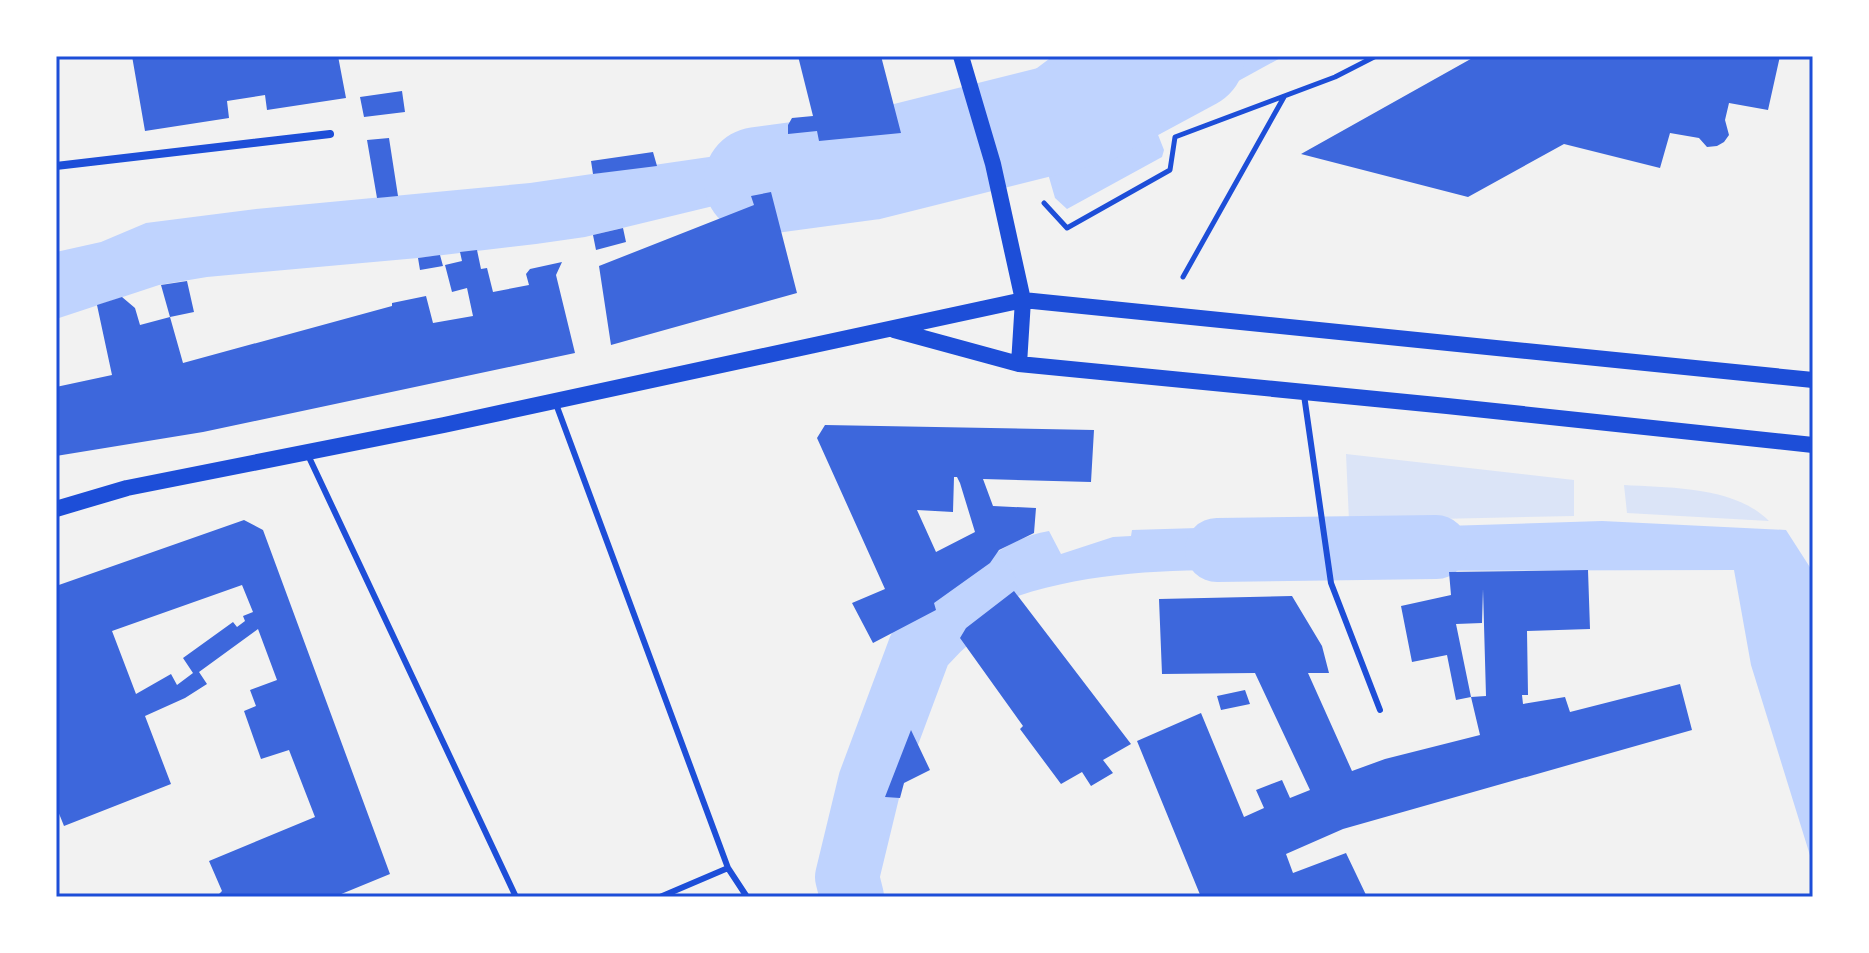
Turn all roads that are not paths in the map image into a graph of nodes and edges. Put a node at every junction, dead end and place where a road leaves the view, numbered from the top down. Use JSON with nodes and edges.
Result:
{"nodes":[{"id":1,"x":961,"y":56,"type":"edge"},
{"id":2,"x":330,"y":134,"type":"dead end"},
{"id":3,"x":56,"y":166,"type":"edge"},
{"id":4,"x":1023,"y":300,"type":"junction"},
{"id":5,"x":889,"y":329,"type":"junction"},
{"id":6,"x":1019,"y":364,"type":"junction"},
{"id":7,"x":1813,"y":380,"type":"edge"},
{"id":8,"x":1303,"y":391,"type":"junction"},
{"id":9,"x":554,"y":400,"type":"junction"},
{"id":10,"x":1813,"y":445,"type":"edge"},
{"id":11,"x":307,"y":453,"type":"junction"},
{"id":12,"x":56,"y":509,"type":"edge"},
{"id":13,"x":1380,"y":710,"type":"dead end"},
{"id":14,"x":728,"y":868,"type":"junction"},
{"id":15,"x":516,"y":897,"type":"edge"},
{"id":16,"x":660,"y":897,"type":"edge"},
{"id":17,"x":747,"y":897,"type":"edge"}],
"edges":[{"from":1,"to":4,"type":"main road"},
{"from":2,"to":3,"type":"street"},
{"from":4,"to":5,"type":"main road"},
{"from":4,"to":6,"type":"main road"},
{"from":4,"to":7,"type":"main road"},
{"from":5,"to":6,"type":"main road"},
{"from":5,"to":9,"type":"main road"},
{"from":6,"to":8,"type":"main road"},
{"from":8,"to":10,"type":"main road"},
{"from":8,"to":13,"type":"lane"},
{"from":9,"to":11,"type":"main road"},
{"from":9,"to":14,"type":"lane"},
{"from":11,"to":12,"type":"main road"},
{"from":11,"to":15,"type":"lane"},
{"from":14,"to":16,"type":"lane"},
{"from":14,"to":17,"type":"lane"}]}
